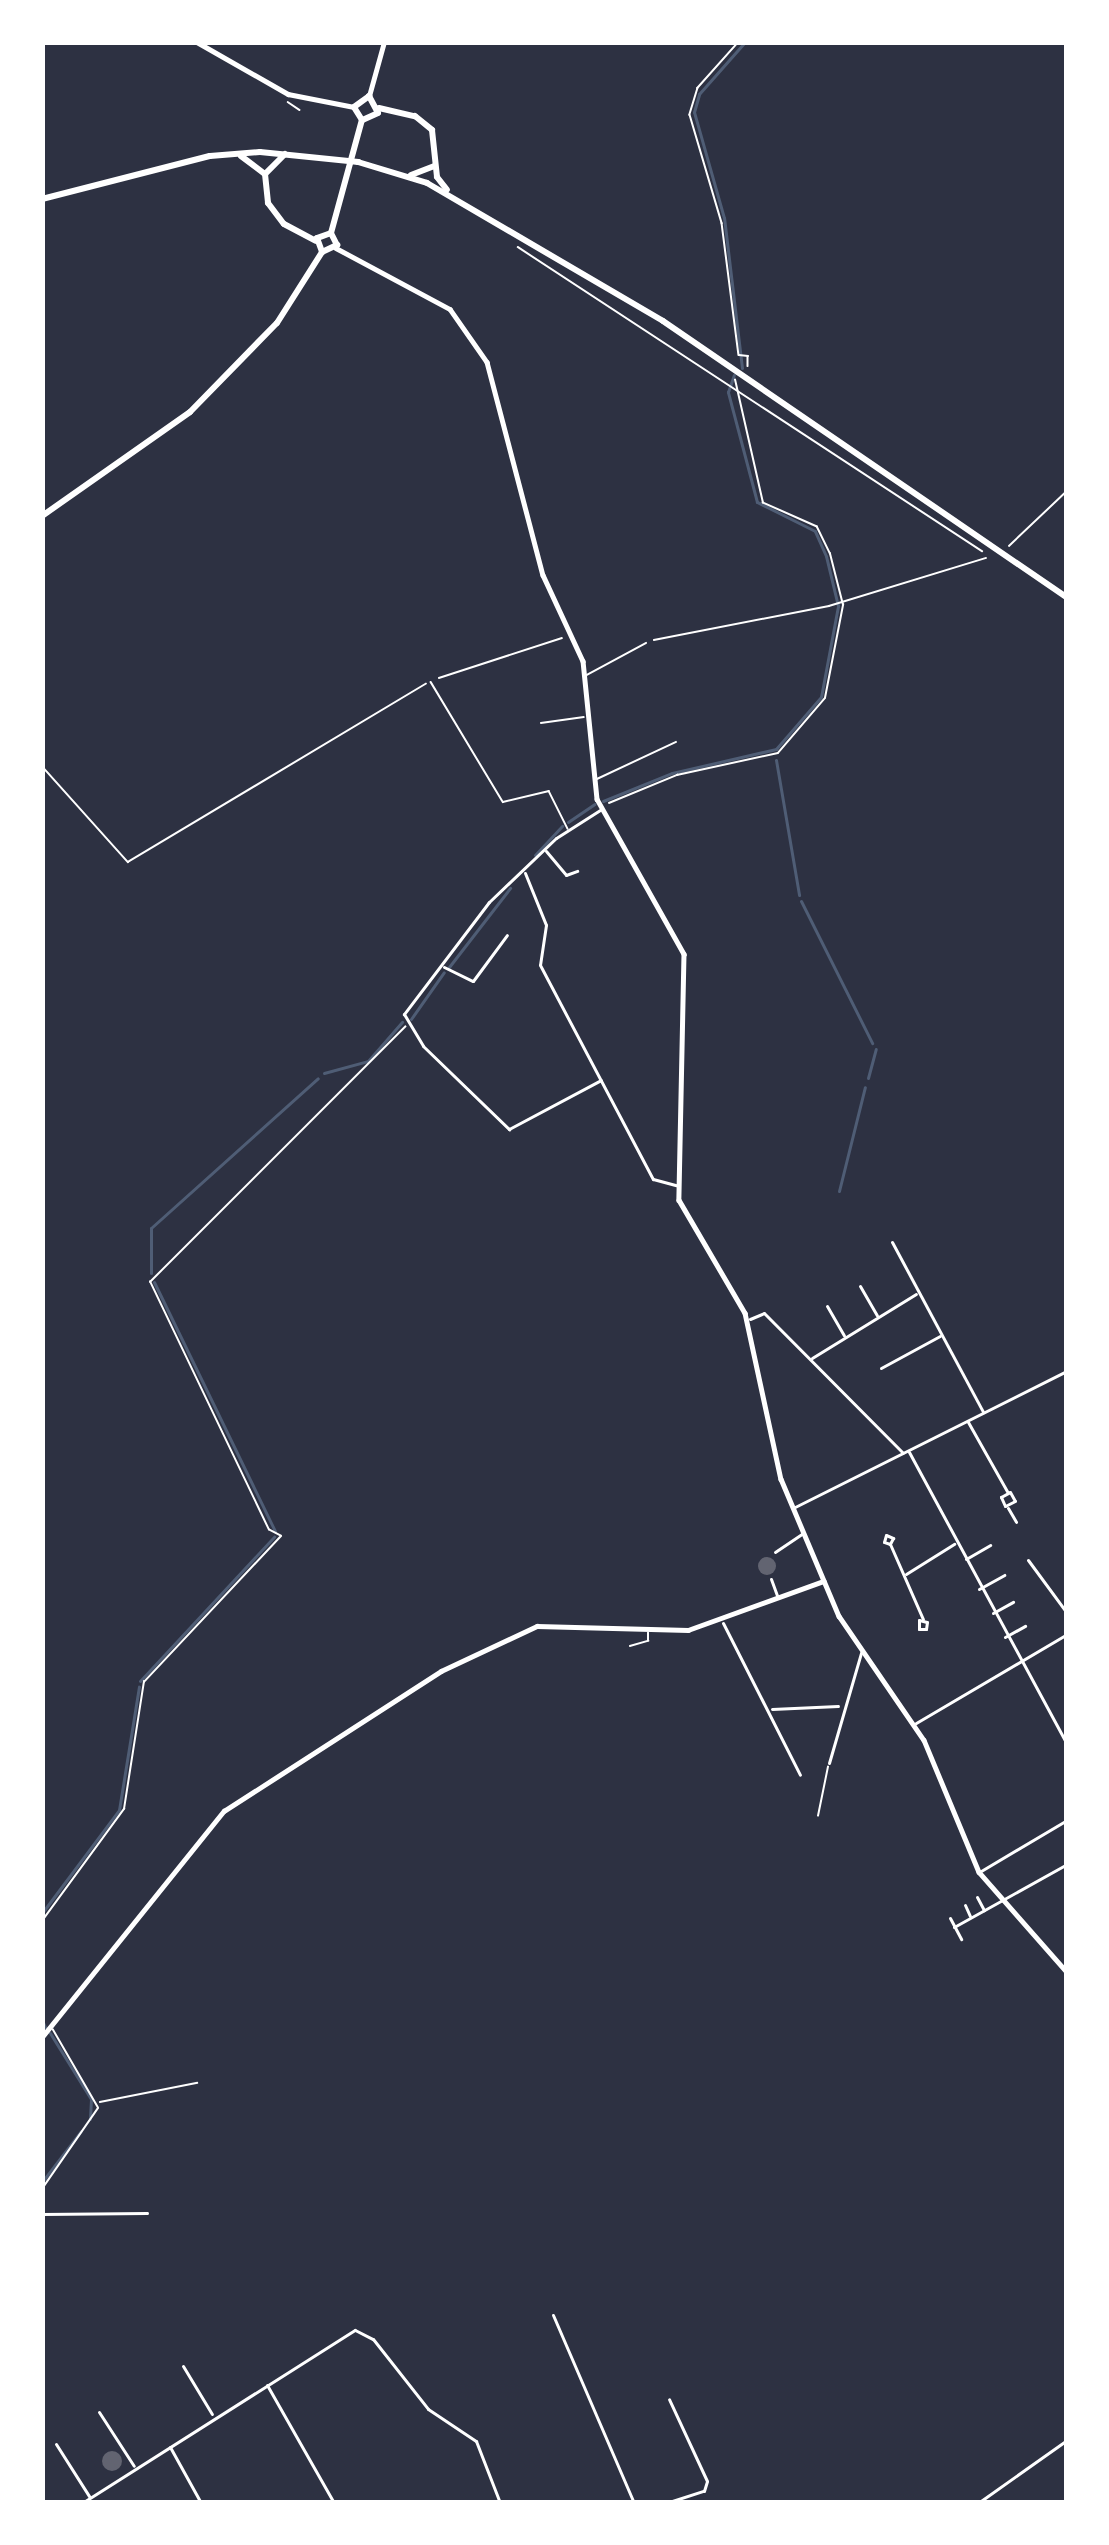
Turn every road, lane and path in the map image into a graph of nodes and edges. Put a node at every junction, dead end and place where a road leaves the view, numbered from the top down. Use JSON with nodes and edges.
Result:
{"nodes":[{"id":1,"x":197,"y":42,"type":"edge"},
{"id":2,"x":384,"y":42,"type":"edge"},
{"id":3,"x":739,"y":42,"type":"edge"},
{"id":4,"x":369,"y":96,"type":"junction"},
{"id":5,"x":354,"y":107,"type":"junction"},
{"id":6,"x":379,"y":108,"type":"junction"},
{"id":7,"x":362,"y":120,"type":"junction"},
{"id":8,"x":291,"y":153,"type":"junction"},
{"id":9,"x":229,"y":154,"type":"junction"},
{"id":10,"x":434,"y":166,"type":"junction"},
{"id":11,"x":266,"y":174,"type":"junction"},
{"id":12,"x":403,"y":175,"type":"junction"},
{"id":13,"x":450,"y":193,"type":"junction"},
{"id":14,"x":42,"y":199,"type":"edge"},
{"id":15,"x":331,"y":233,"type":"junction"},
{"id":16,"x":506,"y":238,"type":"dead end"},
{"id":17,"x":316,"y":241,"type":"junction"},
{"id":18,"x":336,"y":248,"type":"junction"},
{"id":19,"x":322,"y":252,"type":"junction"},
{"id":20,"x":745,"y":370,"type":"dead end"},
{"id":21,"x":735,"y":382,"type":"junction"},
{"id":22,"x":1067,"y":491,"type":"edge"},
{"id":23,"x":42,"y":516,"type":"edge"},
{"id":24,"x":1007,"y":547,"type":"dead end"},
{"id":25,"x":982,"y":550,"type":"dead end"},
{"id":26,"x":986,"y":558,"type":"dead end"},
{"id":27,"x":1067,"y":598,"type":"edge"},
{"id":28,"x":842,"y":601,"type":"junction"},
{"id":29,"x":573,"y":635,"type":"junction"},
{"id":30,"x":646,"y":643,"type":"joint"},
{"id":31,"x":586,"y":675,"type":"junction"},
{"id":32,"x":430,"y":682,"type":"junction"},
{"id":33,"x":593,"y":715,"type":"junction"},
{"id":34,"x":542,"y":723,"type":"dead end"},
{"id":35,"x":676,"y":742,"type":"dead end"},
{"id":36,"x":42,"y":766,"type":"edge"},
{"id":37,"x":593,"y":781,"type":"junction"},
{"id":38,"x":602,"y":808,"type":"junction"},
{"id":39,"x":568,"y":829,"type":"junction"},
{"id":40,"x":545,"y":850,"type":"junction"},
{"id":41,"x":578,"y":871,"type":"dead end"},
{"id":42,"x":525,"y":872,"type":"junction"},
{"id":43,"x":507,"y":934,"type":"dead end"},
{"id":44,"x":442,"y":966,"type":"junction"},
{"id":45,"x":407,"y":1024,"type":"junction"},
{"id":46,"x":601,"y":1080,"type":"junction"},
{"id":47,"x":676,"y":1185,"type":"junction"},
{"id":48,"x":892,"y":1242,"type":"dead end"},
{"id":49,"x":860,"y":1286,"type":"dead end"},
{"id":50,"x":918,"y":1292,"type":"junction"},
{"id":51,"x":827,"y":1306,"type":"dead end"},
{"id":52,"x":878,"y":1317,"type":"junction"},
{"id":53,"x":747,"y":1321,"type":"junction"},
{"id":54,"x":941,"y":1335,"type":"junction"},
{"id":55,"x":844,"y":1337,"type":"junction"},
{"id":56,"x":810,"y":1359,"type":"junction"},
{"id":57,"x":881,"y":1368,"type":"dead end"},
{"id":58,"x":1067,"y":1371,"type":"edge"},
{"id":59,"x":984,"y":1414,"type":"junction"},
{"id":60,"x":968,"y":1422,"type":"junction"},
{"id":61,"x":906,"y":1453,"type":"junction"},
{"id":62,"x":792,"y":1508,"type":"junction"},
{"id":63,"x":1016,"y":1522,"type":"dead end"},
{"id":64,"x":805,"y":1532,"type":"junction"},
{"id":65,"x":890,"y":1544,"type":"dead end"},
{"id":66,"x":954,"y":1544,"type":"junction"},
{"id":67,"x":990,"y":1545,"type":"dead end"},
{"id":68,"x":775,"y":1552,"type":"dead end"},
{"id":69,"x":964,"y":1560,"type":"junction"},
{"id":70,"x":1028,"y":1561,"type":"dead end"},
{"id":71,"x":904,"y":1575,"type":"junction"},
{"id":72,"x":1004,"y":1575,"type":"dead end"},
{"id":73,"x":771,"y":1579,"type":"dead end"},
{"id":74,"x":824,"y":1581,"type":"junction"},
{"id":75,"x":978,"y":1589,"type":"junction"},
{"id":76,"x":778,"y":1599,"type":"junction"},
{"id":77,"x":1013,"y":1602,"type":"dead end"},
{"id":78,"x":1067,"y":1613,"type":"edge"},
{"id":79,"x":991,"y":1614,"type":"junction"},
{"id":80,"x":923,"y":1619,"type":"dead end"},
{"id":81,"x":723,"y":1623,"type":"junction"},
{"id":82,"x":1025,"y":1626,"type":"dead end"},
{"id":83,"x":648,"y":1629,"type":"junction"},
{"id":84,"x":1067,"y":1634,"type":"edge"},
{"id":85,"x":1004,"y":1638,"type":"junction"},
{"id":86,"x":630,"y":1646,"type":"dead end"},
{"id":87,"x":861,"y":1652,"type":"junction"},
{"id":88,"x":1017,"y":1663,"type":"junction"},
{"id":89,"x":839,"y":1707,"type":"junction"},
{"id":90,"x":772,"y":1708,"type":"junction"},
{"id":91,"x":914,"y":1724,"type":"junction"},
{"id":92,"x":1067,"y":1744,"type":"edge"},
{"id":93,"x":829,"y":1763,"type":"joint"},
{"id":94,"x":800,"y":1774,"type":"dead end"},
{"id":95,"x":818,"y":1816,"type":"dead end"},
{"id":96,"x":1067,"y":1820,"type":"edge"},
{"id":97,"x":1067,"y":1864,"type":"edge"},
{"id":98,"x":979,"y":1872,"type":"junction"},
{"id":99,"x":977,"y":1897,"type":"dead end"},
{"id":100,"x":1005,"y":1902,"type":"junction"},
{"id":101,"x":965,"y":1905,"type":"dead end"},
{"id":102,"x":985,"y":1912,"type":"junction"},
{"id":103,"x":950,"y":1918,"type":"dead end"},
{"id":104,"x":971,"y":1918,"type":"junction"},
{"id":105,"x":42,"y":1921,"type":"edge"},
{"id":106,"x":954,"y":1927,"type":"junction"},
{"id":107,"x":961,"y":1939,"type":"dead end"},
{"id":108,"x":1067,"y":1972,"type":"edge"},
{"id":109,"x":51,"y":2026,"type":"junction"},
{"id":110,"x":42,"y":2037,"type":"edge"},
{"id":111,"x":197,"y":2083,"type":"dead end"},
{"id":112,"x":97,"y":2103,"type":"junction"},
{"id":113,"x":42,"y":2189,"type":"edge"},
{"id":114,"x":147,"y":2213,"type":"dead end"},
{"id":115,"x":42,"y":2214,"type":"edge"},
{"id":116,"x":1065,"y":2269,"type":"edge"},
{"id":117,"x":1067,"y":2280,"type":"edge"},
{"id":118,"x":553,"y":2315,"type":"dead end"},
{"id":119,"x":183,"y":2366,"type":"dead end"},
{"id":120,"x":265,"y":2382,"type":"junction"},
{"id":121,"x":669,"y":2399,"type":"dead end"},
{"id":122,"x":99,"y":2412,"type":"dead end"},
{"id":123,"x":213,"y":2415,"type":"junction"},
{"id":124,"x":1067,"y":2440,"type":"edge"},
{"id":125,"x":56,"y":2444,"type":"dead end"},
{"id":126,"x":170,"y":2445,"type":"junction"},
{"id":127,"x":135,"y":2468,"type":"junction"},
{"id":128,"x":90,"y":2497,"type":"junction"},
{"id":129,"x":82,"y":2503,"type":"edge"},
{"id":130,"x":201,"y":2503,"type":"edge"},
{"id":131,"x":334,"y":2503,"type":"edge"},
{"id":132,"x":500,"y":2503,"type":"edge"},
{"id":133,"x":634,"y":2503,"type":"edge"},
{"id":134,"x":667,"y":2503,"type":"edge"},
{"id":135,"x":978,"y":2503,"type":"edge"}],
"edges":[{"from":1,"to":5,"type":"street"},
{"from":2,"to":4,"type":"street"},
{"from":3,"to":20,"type":"path"},
{"from":4,"to":5,"type":"main road"},
{"from":4,"to":6,"type":"main road"},
{"from":5,"to":7,"type":"main road"},
{"from":6,"to":7,"type":"main road"},
{"from":6,"to":10,"type":"main road"},
{"from":7,"to":15,"type":"main road"},
{"from":8,"to":9,"type":"main road"},
{"from":8,"to":11,"type":"main road"},
{"from":8,"to":12,"type":"main road"},
{"from":9,"to":11,"type":"main road"},
{"from":9,"to":14,"type":"main road"},
{"from":10,"to":12,"type":"main road"},
{"from":10,"to":13,"type":"main road"},
{"from":11,"to":17,"type":"main road"},
{"from":12,"to":13,"type":"main road"},
{"from":13,"to":27,"type":"main road"},
{"from":15,"to":17,"type":"main road"},
{"from":15,"to":18,"type":"main road"},
{"from":16,"to":21,"type":"path"},
{"from":17,"to":19,"type":"main road"},
{"from":18,"to":19,"type":"main road"},
{"from":18,"to":29,"type":"street"},
{"from":19,"to":23,"type":"main road"},
{"from":21,"to":25,"type":"path"},
{"from":21,"to":28,"type":"path"},
{"from":22,"to":24,"type":"path"},
{"from":26,"to":28,"type":"path"},
{"from":28,"to":30,"type":"path"},
{"from":28,"to":38,"type":"path"},
{"from":29,"to":31,"type":"street"},
{"from":29,"to":32,"type":"path"},
{"from":30,"to":31,"type":"lane"},
{"from":31,"to":33,"type":"street"},
{"from":32,"to":36,"type":"path"},
{"from":32,"to":39,"type":"lane"},
{"from":33,"to":34,"type":"lane"},
{"from":33,"to":37,"type":"street"},
{"from":35,"to":37,"type":"lane"},
{"from":37,"to":38,"type":"street"},
{"from":38,"to":39,"type":"street"},
{"from":38,"to":47,"type":"street"},
{"from":39,"to":40,"type":"street"},
{"from":40,"to":41,"type":"street"},
{"from":40,"to":42,"type":"street"},
{"from":42,"to":44,"type":"street"},
{"from":42,"to":46,"type":"street"},
{"from":43,"to":44,"type":"street"},
{"from":44,"to":45,"type":"street"},
{"from":45,"to":46,"type":"street"},
{"from":45,"to":105,"type":"path"},
{"from":46,"to":47,"type":"street"},
{"from":47,"to":53,"type":"street"},
{"from":48,"to":50,"type":"street"},
{"from":49,"to":52,"type":"street"},
{"from":50,"to":52,"type":"street"},
{"from":50,"to":54,"type":"street"},
{"from":51,"to":55,"type":"street"},
{"from":52,"to":55,"type":"street"},
{"from":53,"to":56,"type":"street"},
{"from":53,"to":62,"type":"street"},
{"from":54,"to":57,"type":"street"},
{"from":54,"to":59,"type":"street"},
{"from":55,"to":56,"type":"street"},
{"from":56,"to":61,"type":"street"},
{"from":58,"to":59,"type":"street"},
{"from":59,"to":60,"type":"street"},
{"from":60,"to":61,"type":"street"},
{"from":60,"to":63,"type":"street"},
{"from":61,"to":62,"type":"street"},
{"from":61,"to":66,"type":"street"},
{"from":62,"to":64,"type":"street"},
{"from":64,"to":68,"type":"street"},
{"from":64,"to":74,"type":"street"},
{"from":65,"to":71,"type":"street"},
{"from":66,"to":69,"type":"street"},
{"from":66,"to":71,"type":"street"},
{"from":67,"to":69,"type":"street"},
{"from":69,"to":75,"type":"street"},
{"from":70,"to":78,"type":"street"},
{"from":71,"to":80,"type":"street"},
{"from":72,"to":75,"type":"street"},
{"from":73,"to":76,"type":"street"},
{"from":74,"to":76,"type":"street"},
{"from":74,"to":87,"type":"street"},
{"from":75,"to":79,"type":"street"},
{"from":76,"to":81,"type":"street"},
{"from":77,"to":79,"type":"street"},
{"from":79,"to":85,"type":"street"},
{"from":81,"to":83,"type":"street"},
{"from":81,"to":90,"type":"street"},
{"from":82,"to":85,"type":"street"},
{"from":83,"to":86,"type":"lane"},
{"from":83,"to":109,"type":"street"},
{"from":84,"to":88,"type":"street"},
{"from":85,"to":88,"type":"street"},
{"from":87,"to":89,"type":"street"},
{"from":87,"to":91,"type":"street"},
{"from":88,"to":91,"type":"street"},
{"from":88,"to":92,"type":"street"},
{"from":89,"to":90,"type":"street"},
{"from":89,"to":93,"type":"street"},
{"from":90,"to":94,"type":"street"},
{"from":91,"to":98,"type":"street"},
{"from":93,"to":95,"type":"lane"},
{"from":96,"to":98,"type":"street"},
{"from":97,"to":100,"type":"street"},
{"from":98,"to":100,"type":"street"},
{"from":99,"to":102,"type":"street"},
{"from":100,"to":102,"type":"street"},
{"from":100,"to":108,"type":"street"},
{"from":101,"to":104,"type":"street"},
{"from":102,"to":104,"type":"street"},
{"from":103,"to":106,"type":"street"},
{"from":104,"to":106,"type":"street"},
{"from":106,"to":107,"type":"street"},
{"from":109,"to":110,"type":"street"},
{"from":109,"to":112,"type":"lane"},
{"from":111,"to":112,"type":"path"},
{"from":112,"to":113,"type":"lane"},
{"from":114,"to":115,"type":"street"},
{"from":116,"to":117,"type":"street"},
{"from":118,"to":133,"type":"street"},
{"from":119,"to":123,"type":"street"},
{"from":120,"to":123,"type":"street"},
{"from":120,"to":131,"type":"street"},
{"from":120,"to":132,"type":"street"},
{"from":121,"to":134,"type":"street"},
{"from":122,"to":127,"type":"street"},
{"from":123,"to":126,"type":"street"},
{"from":124,"to":135,"type":"street"},
{"from":125,"to":128,"type":"street"},
{"from":126,"to":127,"type":"street"},
{"from":126,"to":130,"type":"street"},
{"from":127,"to":128,"type":"street"},
{"from":128,"to":129,"type":"street"}]}
